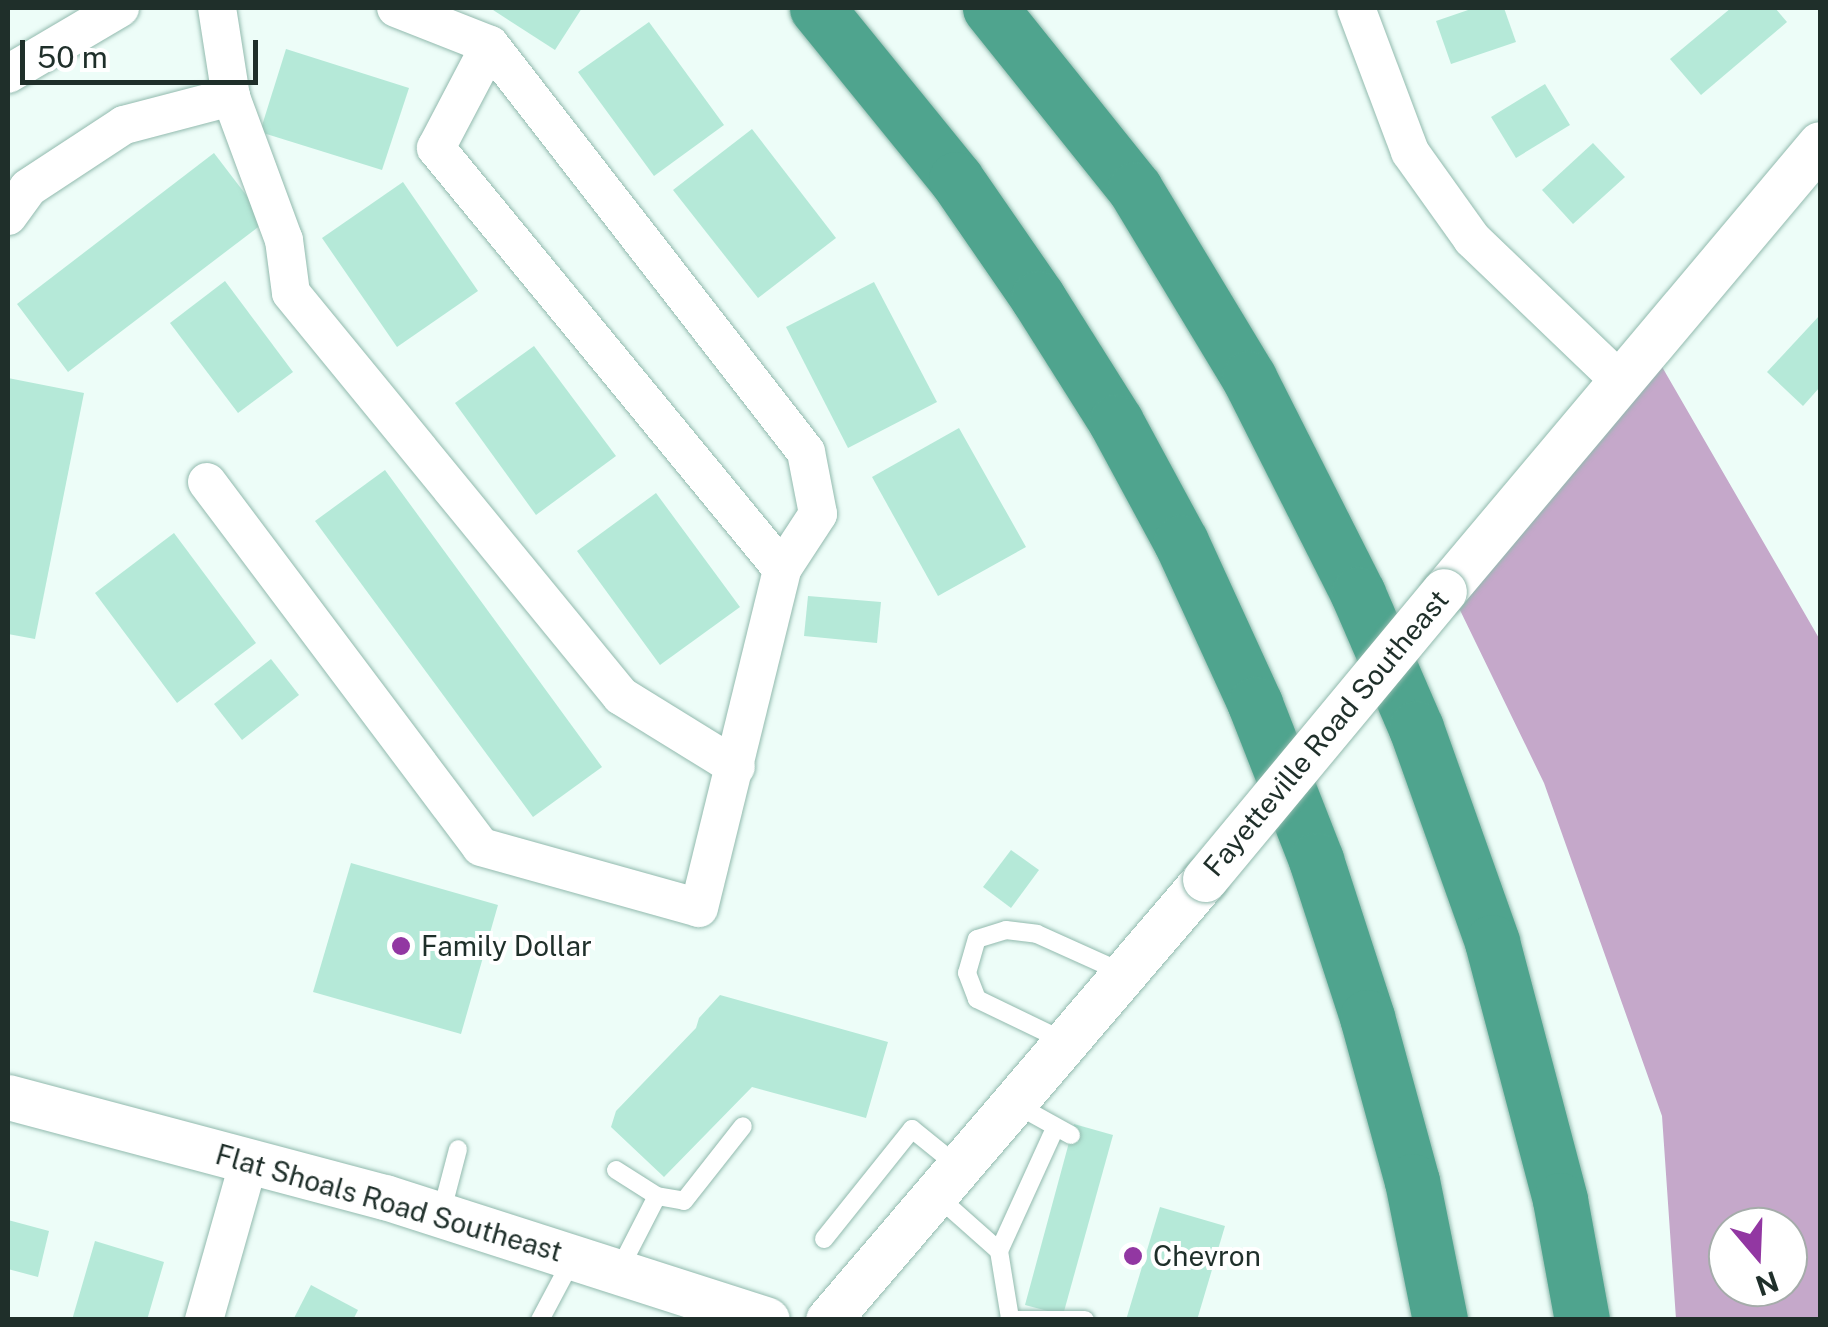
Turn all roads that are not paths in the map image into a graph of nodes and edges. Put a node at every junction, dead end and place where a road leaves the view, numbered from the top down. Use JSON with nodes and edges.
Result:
{"nodes":[{"id":1,"x":120,"y":8,"type":"edge"},
{"id":2,"x":218,"y":8,"type":"edge"},
{"id":3,"x":396,"y":8,"type":"edge"},
{"id":4,"x":817,"y":8,"type":"edge"},
{"id":5,"x":990,"y":8,"type":"edge"},
{"id":6,"x":1356,"y":8,"type":"edge"},
{"id":7,"x":490,"y":45,"type":"junction"},
{"id":8,"x":8,"y":74,"type":"edge"},
{"id":9,"x":232,"y":97,"type":"junction"},
{"id":10,"x":1820,"y":144,"type":"edge"},
{"id":11,"x":8,"y":216,"type":"edge"},
{"id":12,"x":1618,"y":379,"type":"junction"},
{"id":13,"x":207,"y":482,"type":"dead end"},
{"id":14,"x":782,"y":569,"type":"junction"},
{"id":15,"x":736,"y":767,"type":"junction"},
{"id":16,"x":1126,"y":974,"type":"junction"},
{"id":17,"x":1068,"y":1043,"type":"junction"},
{"id":18,"x":8,"y":1097,"type":"edge"},
{"id":19,"x":1015,"y":1104,"type":"junction"},
{"id":20,"x":743,"y":1126,"type":"dead end"},
{"id":21,"x":458,"y":1150,"type":"dead end"},
{"id":22,"x":249,"y":1161,"type":"junction"},
{"id":23,"x":616,"y":1170,"type":"dead end"},
{"id":24,"x":948,"y":1181,"type":"junction"},
{"id":25,"x":657,"y":1196,"type":"junction"},
{"id":26,"x":440,"y":1215,"type":"junction"},
{"id":27,"x":824,"y":1239,"type":"dead end"},
{"id":28,"x":999,"y":1251,"type":"junction"},
{"id":29,"x":573,"y":1258,"type":"junction"},
{"id":30,"x":618,"y":1272,"type":"junction"},
{"id":31,"x":739,"y":1315,"type":"edge"},
{"id":32,"x":1009,"y":1319,"type":"edge"},
{"id":33,"x":204,"y":1320,"type":"edge"},
{"id":34,"x":540,"y":1320,"type":"edge"},
{"id":35,"x":828,"y":1320,"type":"edge"},
{"id":36,"x":1085,"y":1320,"type":"edge"},
{"id":37,"x":1440,"y":1320,"type":"edge"},
{"id":38,"x":1582,"y":1320,"type":"edge"}],
"edges":[{"from":1,"to":8,"type":"street"},
{"from":2,"to":9,"type":"street"},
{"from":3,"to":7,"type":"street"},
{"from":4,"to":37,"type":"highway"},
{"from":5,"to":38,"type":"highway"},
{"from":6,"to":12,"type":"street"},
{"from":7,"to":14,"type":"street"},
{"from":7,"to":14,"type":"street"},
{"from":9,"to":11,"type":"street"},
{"from":9,"to":15,"type":"street"},
{"from":10,"to":12,"type":"street","name":"Fayetteville Road Southeast"},
{"from":12,"to":16,"type":"street","name":"Fayetteville Road Southeast","bridge":true},
{"from":13,"to":15,"type":"street"},
{"from":14,"to":15,"type":"street"},
{"from":16,"to":17,"type":"street","name":"Fayetteville Road Southeast"},
{"from":16,"to":17,"type":"lane"},
{"from":17,"to":19,"type":"street","name":"Fayetteville Road Southeast"},
{"from":18,"to":22,"type":"street","name":"Flat Shoals Road Southeast"},
{"from":19,"to":24,"type":"street","name":"Fayetteville Road Southeast"},
{"from":19,"to":28,"type":"lane"},
{"from":20,"to":25,"type":"lane"},
{"from":21,"to":26,"type":"lane"},
{"from":22,"to":26,"type":"street","name":"Flat Shoals Road Southeast"},
{"from":22,"to":33,"type":"street"},
{"from":23,"to":25,"type":"lane"},
{"from":24,"to":27,"type":"lane"},
{"from":24,"to":28,"type":"lane"},
{"from":24,"to":35,"type":"street","name":"Fayetteville Road Southeast"},
{"from":25,"to":30,"type":"lane"},
{"from":26,"to":29,"type":"street","name":"Flat Shoals Road Southeast"},
{"from":28,"to":32,"type":"lane"},
{"from":29,"to":30,"type":"street","name":"Flat Shoals Road Southeast"},
{"from":29,"to":34,"type":"lane"},
{"from":30,"to":31,"type":"street","name":"Flat Shoals Road Southeast"},
{"from":32,"to":36,"type":"lane"}]}
